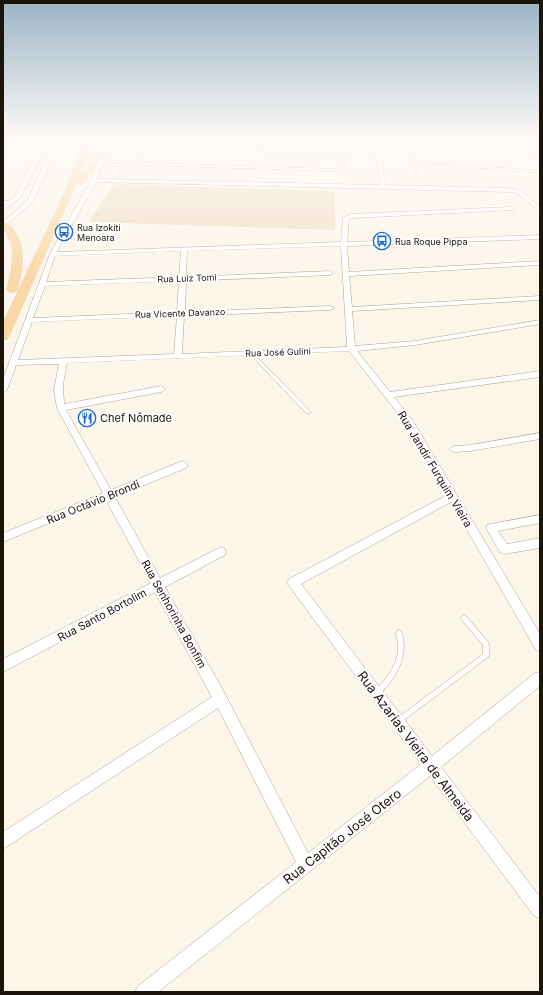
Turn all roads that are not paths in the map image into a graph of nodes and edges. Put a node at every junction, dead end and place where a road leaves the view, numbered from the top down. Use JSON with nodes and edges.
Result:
{"nodes":[{"id":1,"x":23,"y":186,"type":"edge"},
{"id":2,"x":37,"y":186,"type":"edge"},
{"id":3,"x":65,"y":186,"type":"edge"},
{"id":4,"x":67,"y":186,"type":"edge"},
{"id":5,"x":74,"y":186,"type":"edge"},
{"id":6,"x":90,"y":186,"type":"edge"},
{"id":7,"x":398,"y":186,"type":"edge"},
{"id":8,"x":13,"y":202,"type":"junction"},
{"id":9,"x":3,"y":203,"type":"edge"},
{"id":10,"x":58,"y":205,"type":"junction"},
{"id":11,"x":3,"y":209,"type":"edge"},
{"id":12,"x":512,"y":209,"type":"dead end"},
{"id":13,"x":540,"y":210,"type":"edge"},
{"id":14,"x":5,"y":228,"type":"edge"},
{"id":15,"x":540,"y":236,"type":"edge"},
{"id":16,"x":344,"y":243,"type":"junction"},
{"id":17,"x":184,"y":249,"type":"junction"},
{"id":18,"x":53,"y":254,"type":"junction"},
{"id":19,"x":26,"y":259,"type":"dead end"},
{"id":20,"x":540,"y":263,"type":"edge"},
{"id":21,"x":330,"y":273,"type":"dead end"},
{"id":22,"x":346,"y":274,"type":"junction"},
{"id":23,"x":183,"y":278,"type":"junction"},
{"id":24,"x":43,"y":284,"type":"junction"},
{"id":25,"x":12,"y":290,"type":"junction"},
{"id":26,"x":540,"y":298,"type":"edge"},
{"id":27,"x":6,"y":302,"type":"dead end"},
{"id":28,"x":330,"y":308,"type":"dead end"},
{"id":29,"x":348,"y":309,"type":"junction"},
{"id":30,"x":181,"y":313,"type":"junction"},
{"id":31,"x":30,"y":320,"type":"junction"},
{"id":32,"x":540,"y":322,"type":"edge"},
{"id":33,"x":3,"y":336,"type":"edge"},
{"id":34,"x":351,"y":349,"type":"junction"},
{"id":35,"x":251,"y":353,"type":"junction"},
{"id":36,"x":178,"y":355,"type":"junction"},
{"id":37,"x":64,"y":361,"type":"junction"},
{"id":38,"x":14,"y":363,"type":"junction"},
{"id":39,"x":540,"y":374,"type":"edge"},
{"id":40,"x":161,"y":389,"type":"dead end"},
{"id":41,"x":3,"y":390,"type":"edge"},
{"id":42,"x":389,"y":395,"type":"junction"},
{"id":43,"x":61,"y":408,"type":"junction"},
{"id":44,"x":308,"y":412,"type":"dead end"},
{"id":45,"x":540,"y":436,"type":"edge"},
{"id":46,"x":454,"y":449,"type":"dead end"},
{"id":47,"x":183,"y":465,"type":"dead end"},
{"id":48,"x":109,"y":495,"type":"junction"},
{"id":49,"x":453,"y":496,"type":"junction"},
{"id":50,"x":540,"y":519,"type":"edge"},
{"id":51,"x":3,"y":538,"type":"edge"},
{"id":52,"x":540,"y":543,"type":"edge"},
{"id":53,"x":221,"y":552,"type":"dead end"},
{"id":54,"x":158,"y":585,"type":"junction"},
{"id":55,"x":464,"y":618,"type":"dead end"},
{"id":56,"x":399,"y":633,"type":"dead end"},
{"id":57,"x":540,"y":646,"type":"edge"},
{"id":58,"x":3,"y":666,"type":"edge"},
{"id":59,"x":540,"y":678,"type":"edge"},
{"id":60,"x":376,"y":693,"type":"junction"},
{"id":61,"x":220,"y":699,"type":"junction"},
{"id":62,"x":398,"y":722,"type":"junction"},
{"id":63,"x":431,"y":766,"type":"junction"},
{"id":64,"x":3,"y":841,"type":"edge"},
{"id":65,"x":305,"y":864,"type":"junction"},
{"id":66,"x":540,"y":910,"type":"edge"},
{"id":67,"x":144,"y":992,"type":"edge"}],
"edges":[{"from":1,"to":8,"type":"street"},
{"from":2,"to":14,"type":"street"},
{"from":3,"to":10,"type":"highway"},
{"from":4,"to":10,"type":"highway"},
{"from":5,"to":10,"type":"highway"},
{"from":6,"to":18,"type":"street"},
{"from":7,"to":13,"type":"street"},
{"from":8,"to":9,"type":"street"},
{"from":8,"to":11,"type":"street"},
{"from":10,"to":33,"type":"highway"},
{"from":12,"to":16,"type":"street"},
{"from":14,"to":25,"type":"highway"},
{"from":15,"to":16,"type":"street"},
{"from":16,"to":17,"type":"street"},
{"from":16,"to":22,"type":"street"},
{"from":17,"to":18,"type":"street"},
{"from":17,"to":23,"type":"street"},
{"from":18,"to":24,"type":"street"},
{"from":19,"to":25,"type":"highway"},
{"from":20,"to":22,"type":"street"},
{"from":21,"to":23,"type":"street","name":"Rua Luiz Tomi"},
{"from":22,"to":29,"type":"street"},
{"from":23,"to":24,"type":"street","name":"Rua Luiz Tomi"},
{"from":23,"to":30,"type":"street"},
{"from":24,"to":31,"type":"street"},
{"from":25,"to":27,"type":"highway"},
{"from":26,"to":29,"type":"street"},
{"from":28,"to":30,"type":"street","name":"Rua Vicente Davanzo"},
{"from":29,"to":34,"type":"street"},
{"from":30,"to":31,"type":"street","name":"Rua Vicente Davanzo"},
{"from":30,"to":36,"type":"street"},
{"from":31,"to":38,"type":"street"},
{"from":32,"to":34,"type":"street","name":"Rua José Gulini"},
{"from":34,"to":35,"type":"street","name":"Rua José Gulini"},
{"from":34,"to":42,"type":"street","name":"Rua Jandir Furquim Vieira"},
{"from":35,"to":36,"type":"street","name":"Rua José Gulini"},
{"from":35,"to":44,"type":"lane"},
{"from":36,"to":37,"type":"street","name":"Rua José Gulini"},
{"from":37,"to":38,"type":"street","name":"Rua José Gulini"},
{"from":37,"to":43,"type":"street","name":"Rua Senhorinha Bonfim"},
{"from":38,"to":41,"type":"street"},
{"from":39,"to":42,"type":"street"},
{"from":40,"to":43,"type":"street"},
{"from":42,"to":49,"type":"street","name":"Rua Jandir Furquim Vieira"},
{"from":43,"to":48,"type":"street","name":"Rua Senhorinha Bonfim"},
{"from":45,"to":46,"type":"street"},
{"from":47,"to":48,"type":"street","name":"Rua Octávio Brondi"},
{"from":48,"to":51,"type":"street","name":"Rua Octávio Brondi"},
{"from":48,"to":54,"type":"street","name":"Rua Senhorinha Bonfim"},
{"from":49,"to":57,"type":"street","name":"Rua Jandir Furquim Vieira"},
{"from":49,"to":60,"type":"street","name":"Rua Azarias Vieira de Almeida"},
{"from":50,"to":52,"type":"street"},
{"from":53,"to":54,"type":"street","name":"Rua Santo Bortolim"},
{"from":54,"to":58,"type":"street","name":"Rua Santo Bortolim"},
{"from":54,"to":61,"type":"street","name":"Rua Senhorinha Bonfim"},
{"from":55,"to":62,"type":"lane"},
{"from":56,"to":60,"type":"lane"},
{"from":59,"to":63,"type":"street","name":"Rua Capitão José Otero"},
{"from":60,"to":62,"type":"street","name":"Rua Azarias Vieira de Almeida"},
{"from":61,"to":64,"type":"street"},
{"from":61,"to":65,"type":"street","name":"Rua Senhorinha Bonfim"},
{"from":62,"to":63,"type":"street","name":"Rua Azarias Vieira de Almeida"},
{"from":63,"to":65,"type":"street","name":"Rua Capitão José Otero"},
{"from":63,"to":66,"type":"street","name":"Rua Azarias Vieira de Almeida"},
{"from":65,"to":67,"type":"street","name":"Rua Capitão José Otero"}]}
